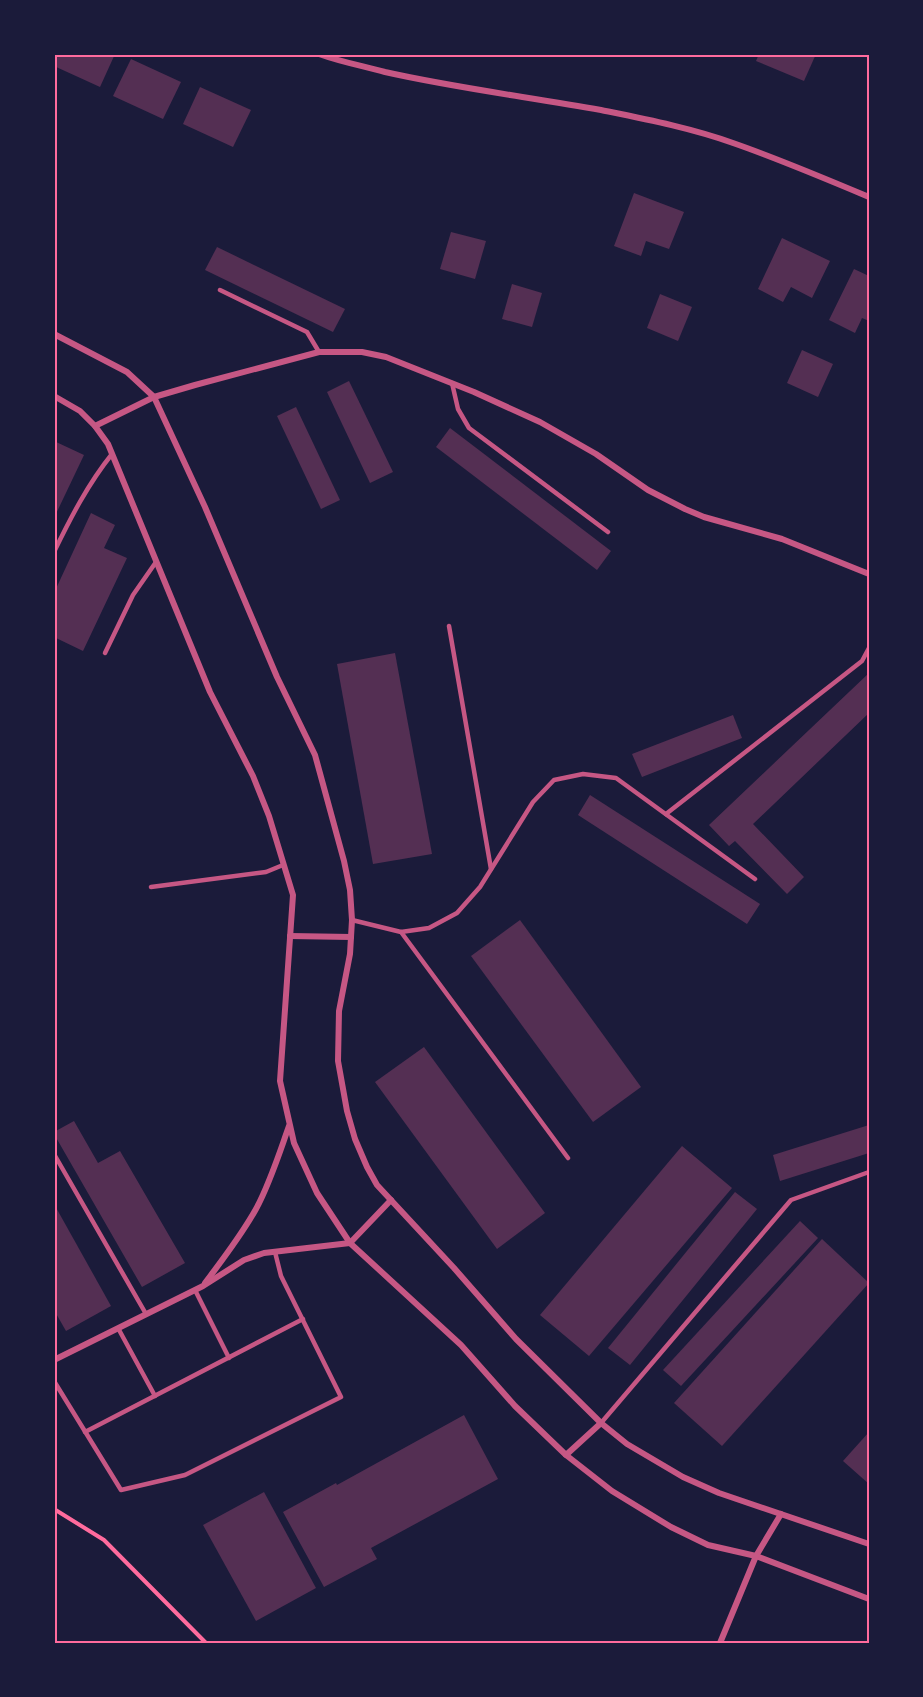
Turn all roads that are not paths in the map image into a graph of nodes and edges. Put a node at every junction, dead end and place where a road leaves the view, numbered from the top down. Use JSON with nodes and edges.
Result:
{"nodes":[{"id":1,"x":319,"y":54,"type":"edge"},
{"id":2,"x":869,"y":197,"type":"edge"},
{"id":3,"x":220,"y":290,"type":"dead end"},
{"id":4,"x":54,"y":334,"type":"edge"},
{"id":5,"x":319,"y":352,"type":"junction"},
{"id":6,"x":452,"y":383,"type":"junction"},
{"id":7,"x":54,"y":396,"type":"edge"},
{"id":8,"x":154,"y":397,"type":"junction"},
{"id":9,"x":95,"y":426,"type":"junction"},
{"id":10,"x":112,"y":453,"type":"junction"},
{"id":11,"x":608,"y":532,"type":"dead end"},
{"id":12,"x":54,"y":552,"type":"edge"},
{"id":13,"x":156,"y":562,"type":"junction"},
{"id":14,"x":869,"y":574,"type":"edge"},
{"id":15,"x":449,"y":626,"type":"dead end"},
{"id":16,"x":869,"y":648,"type":"edge"},
{"id":17,"x":105,"y":653,"type":"dead end"},
{"id":18,"x":666,"y":814,"type":"junction"},
{"id":19,"x":283,"y":865,"type":"junction"},
{"id":20,"x":491,"y":869,"type":"junction"},
{"id":21,"x":755,"y":879,"type":"dead end"},
{"id":22,"x":151,"y":887,"type":"dead end"},
{"id":23,"x":352,"y":920,"type":"junction"},
{"id":24,"x":401,"y":932,"type":"junction"},
{"id":25,"x":290,"y":936,"type":"junction"},
{"id":26,"x":351,"y":937,"type":"junction"},
{"id":27,"x":289,"y":1126,"type":"junction"},
{"id":28,"x":54,"y":1154,"type":"edge"},
{"id":29,"x":568,"y":1158,"type":"dead end"},
{"id":30,"x":869,"y":1172,"type":"edge"},
{"id":31,"x":392,"y":1200,"type":"junction"},
{"id":32,"x":350,"y":1243,"type":"junction"},
{"id":33,"x":274,"y":1252,"type":"junction"},
{"id":34,"x":203,"y":1286,"type":"junction"},
{"id":35,"x":195,"y":1290,"type":"junction"},
{"id":36,"x":146,"y":1314,"type":"junction"},
{"id":37,"x":303,"y":1319,"type":"junction"},
{"id":38,"x":118,"y":1328,"type":"junction"},
{"id":39,"x":229,"y":1358,"type":"junction"},
{"id":40,"x":54,"y":1360,"type":"edge"},
{"id":41,"x":54,"y":1381,"type":"edge"},
{"id":42,"x":155,"y":1396,"type":"junction"},
{"id":43,"x":601,"y":1423,"type":"junction"},
{"id":44,"x":85,"y":1432,"type":"junction"},
{"id":45,"x":566,"y":1455,"type":"junction"},
{"id":46,"x":781,"y":1514,"type":"junction"},
{"id":47,"x":869,"y":1544,"type":"edge"},
{"id":48,"x":756,"y":1556,"type":"junction"},
{"id":49,"x":869,"y":1599,"type":"edge"},
{"id":50,"x":720,"y":1643,"type":"edge"}],
"edges":[{"from":1,"to":2,"type":"street"},
{"from":3,"to":5,"type":"lane"},
{"from":4,"to":8,"type":"street"},
{"from":5,"to":6,"type":"street"},
{"from":5,"to":8,"type":"street"},
{"from":6,"to":11,"type":"lane"},
{"from":6,"to":14,"type":"street"},
{"from":7,"to":9,"type":"street"},
{"from":8,"to":9,"type":"street"},
{"from":8,"to":23,"type":"street"},
{"from":9,"to":10,"type":"street"},
{"from":10,"to":12,"type":"lane"},
{"from":10,"to":13,"type":"street"},
{"from":13,"to":17,"type":"lane"},
{"from":13,"to":19,"type":"street"},
{"from":15,"to":20,"type":"lane"},
{"from":16,"to":18,"type":"lane"},
{"from":18,"to":20,"type":"lane"},
{"from":18,"to":21,"type":"lane"},
{"from":19,"to":22,"type":"lane"},
{"from":19,"to":25,"type":"street"},
{"from":20,"to":24,"type":"lane"},
{"from":23,"to":24,"type":"lane"},
{"from":23,"to":26,"type":"street"},
{"from":24,"to":29,"type":"lane"},
{"from":25,"to":26,"type":"street"},
{"from":25,"to":27,"type":"street"},
{"from":26,"to":31,"type":"street"},
{"from":27,"to":32,"type":"street"},
{"from":27,"to":34,"type":"street"},
{"from":28,"to":36,"type":"lane"},
{"from":30,"to":43,"type":"lane"},
{"from":31,"to":32,"type":"street"},
{"from":31,"to":43,"type":"street"},
{"from":32,"to":33,"type":"street"},
{"from":32,"to":45,"type":"street"},
{"from":33,"to":34,"type":"street"},
{"from":33,"to":37,"type":"lane"},
{"from":34,"to":35,"type":"street"},
{"from":35,"to":36,"type":"street"},
{"from":35,"to":39,"type":"lane"},
{"from":36,"to":38,"type":"street"},
{"from":37,"to":39,"type":"lane"},
{"from":37,"to":44,"type":"lane"},
{"from":38,"to":40,"type":"street"},
{"from":38,"to":42,"type":"lane"},
{"from":39,"to":42,"type":"lane"},
{"from":41,"to":44,"type":"lane"},
{"from":42,"to":44,"type":"lane"},
{"from":43,"to":45,"type":"street"},
{"from":43,"to":46,"type":"street"},
{"from":45,"to":48,"type":"street"},
{"from":46,"to":47,"type":"street"},
{"from":46,"to":48,"type":"street"},
{"from":48,"to":49,"type":"street"},
{"from":48,"to":50,"type":"street"}]}
